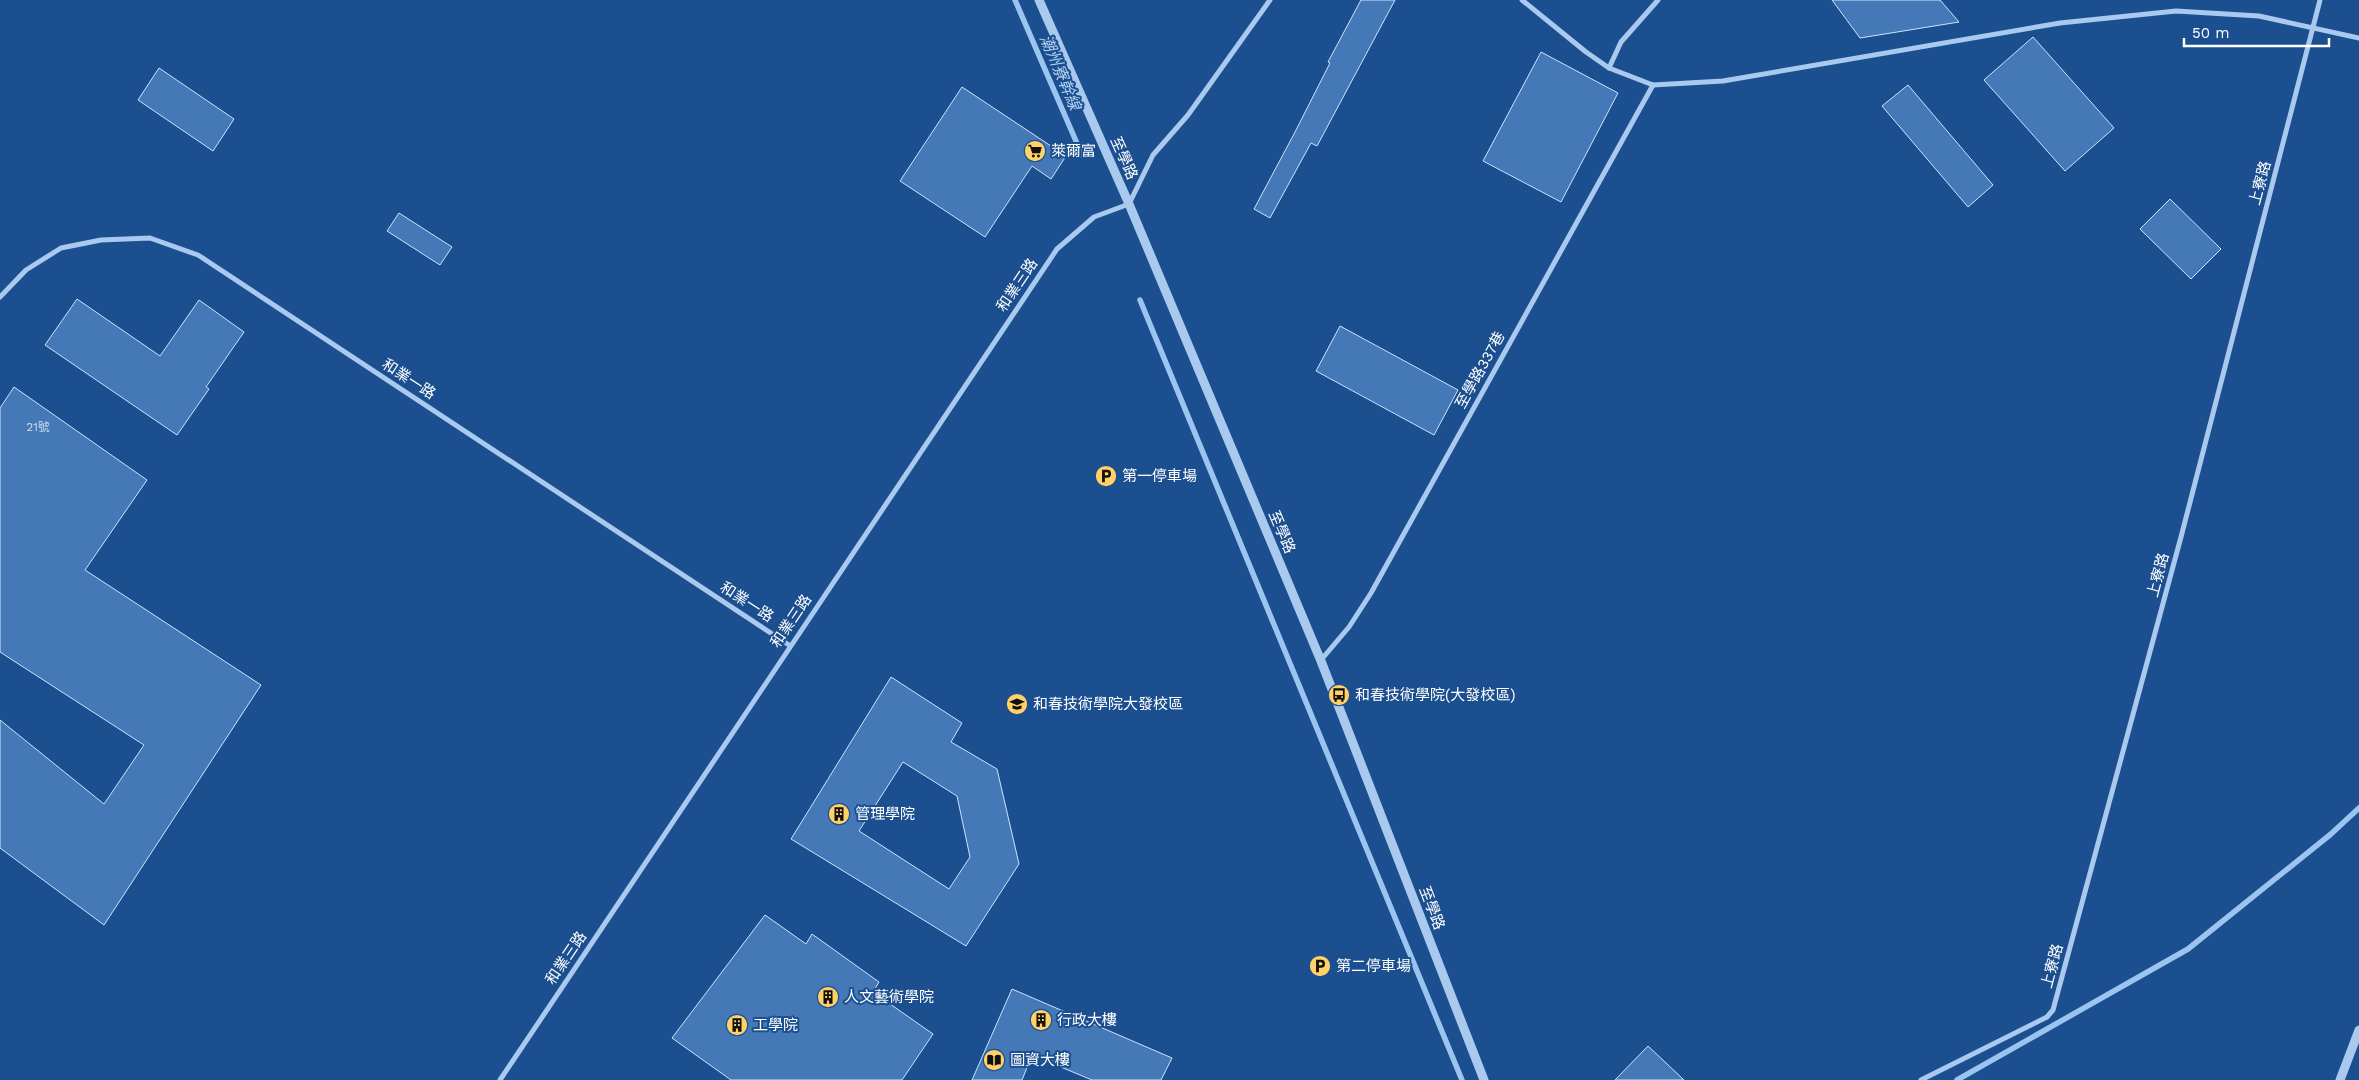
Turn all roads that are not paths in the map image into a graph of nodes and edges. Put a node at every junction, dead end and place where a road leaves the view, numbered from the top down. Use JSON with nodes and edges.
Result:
{"nodes":[{"id":1,"x":1040,"y":0,"type":"edge"},
{"id":2,"x":1270,"y":0,"type":"edge"},
{"id":3,"x":1522,"y":0,"type":"edge"},
{"id":4,"x":1658,"y":0,"type":"edge"},
{"id":5,"x":2320,"y":0,"type":"edge"},
{"id":6,"x":2313,"y":28,"type":"junction"},
{"id":7,"x":2359,"y":38,"type":"edge"},
{"id":8,"x":1608,"y":68,"type":"junction"},
{"id":9,"x":1653,"y":85,"type":"junction"},
{"id":10,"x":1129,"y":204,"type":"junction"},
{"id":11,"x":0,"y":297,"type":"edge"},
{"id":12,"x":790,"y":645,"type":"junction"},
{"id":13,"x":1321,"y":661,"type":"junction"},
{"id":14,"x":2359,"y":1030,"type":"edge"},
{"id":15,"x":500,"y":1080,"type":"edge"},
{"id":16,"x":1484,"y":1080,"type":"edge"},
{"id":17,"x":1921,"y":1080,"type":"edge"},
{"id":18,"x":2340,"y":1080,"type":"edge"}],
"edges":[{"from":1,"to":10,"type":"street","name":"至學路"},
{"from":2,"to":10,"type":"street"},
{"from":3,"to":8,"type":"street"},
{"from":4,"to":8,"type":"street"},
{"from":5,"to":6,"type":"street","name":"上寮路"},
{"from":6,"to":7,"type":"street"},
{"from":6,"to":9,"type":"street"},
{"from":6,"to":17,"type":"street","name":"上寮路"},
{"from":8,"to":9,"type":"street"},
{"from":9,"to":13,"type":"street","name":"至學路337巷"},
{"from":10,"to":12,"type":"street","name":"和業三路"},
{"from":10,"to":13,"type":"street","name":"至學路"},
{"from":11,"to":12,"type":"street","name":"和業一路"},
{"from":12,"to":15,"type":"street","name":"和業三路"},
{"from":13,"to":16,"type":"street","name":"至學路"},
{"from":14,"to":18,"type":"street"}]}
